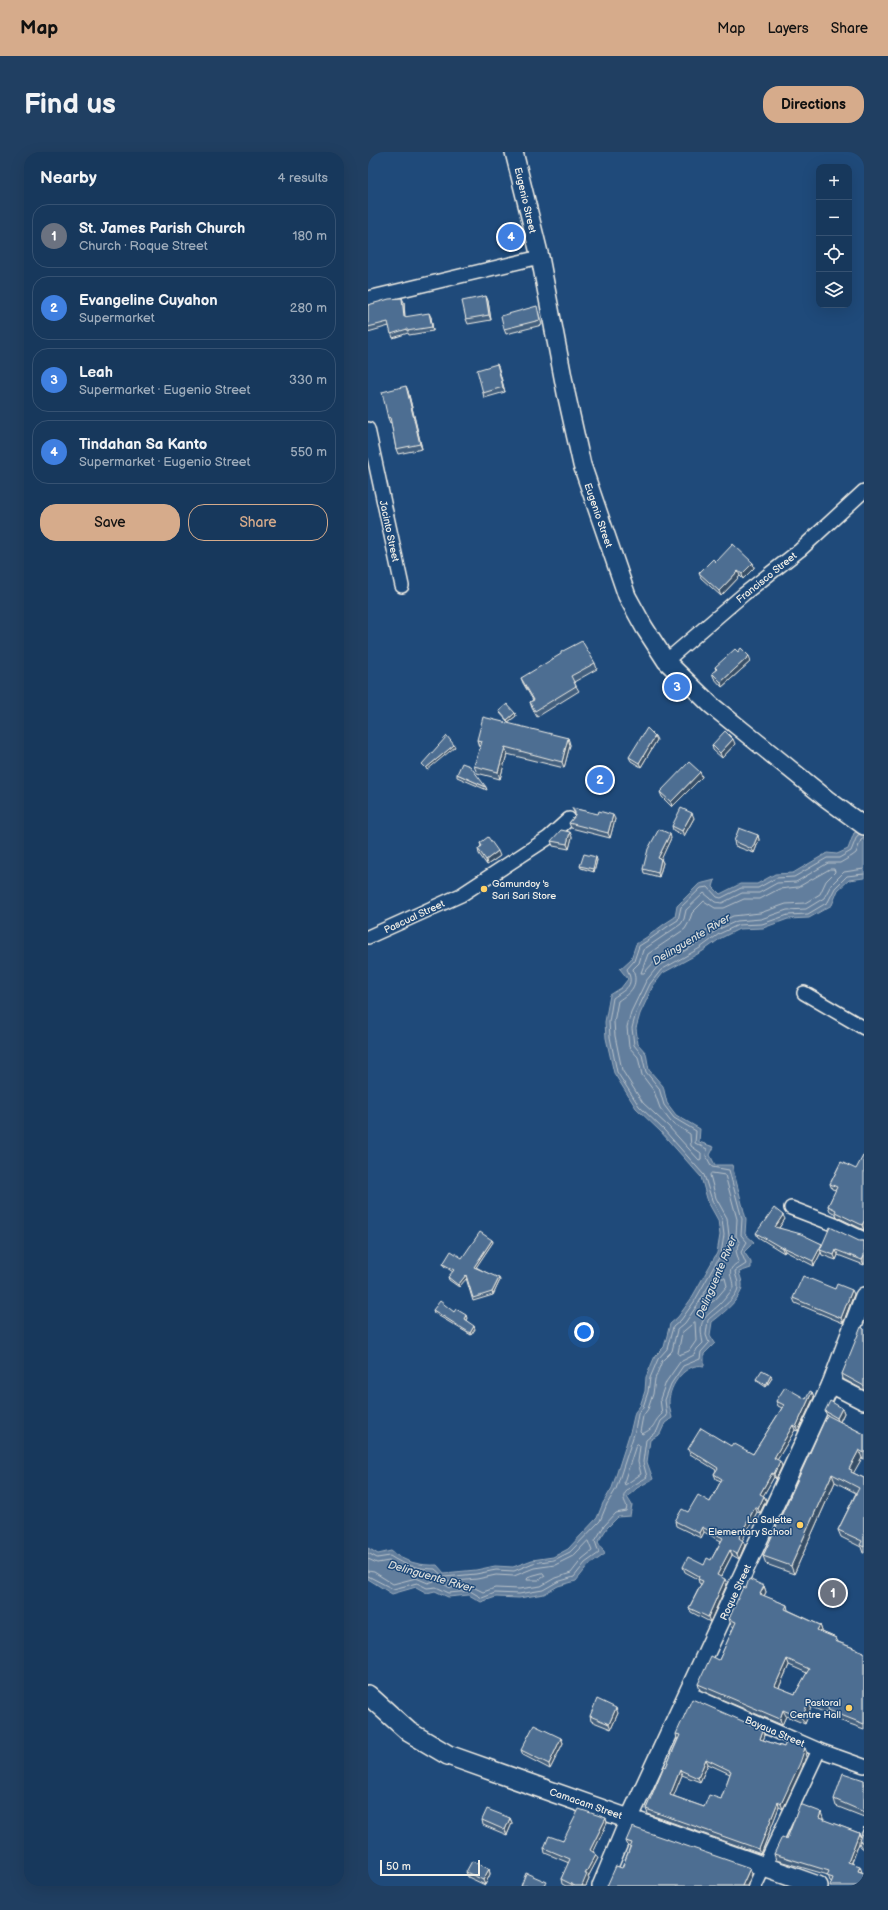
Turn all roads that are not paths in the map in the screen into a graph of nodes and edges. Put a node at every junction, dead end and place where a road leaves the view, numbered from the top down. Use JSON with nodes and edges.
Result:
{"nodes":[{"id":1,"x":514,"y":152,"type":"edge"},
{"id":2,"x":540,"y":257,"type":"junction"},
{"id":3,"x":368,"y":298,"type":"edge"},
{"id":4,"x":368,"y":429,"type":"edge"},
{"id":5,"x":864,"y":491,"type":"edge"},
{"id":6,"x":402,"y":586,"type":"dead end"},
{"id":7,"x":666,"y":661,"type":"junction"},
{"id":8,"x":569,"y":819,"type":"dead end"},
{"id":9,"x":864,"y":826,"type":"edge"},
{"id":10,"x":368,"y":938,"type":"edge"},
{"id":11,"x":804,"y":993,"type":"dead end"},
{"id":12,"x":864,"y":1028,"type":"edge"},
{"id":13,"x":791,"y":1208,"type":"dead end"},
{"id":14,"x":864,"y":1239,"type":"edge"},
{"id":15,"x":864,"y":1296,"type":"edge"},
{"id":16,"x":831,"y":1384,"type":"junction"},
{"id":17,"x":864,"y":1401,"type":"edge"},
{"id":18,"x":688,"y":1694,"type":"junction"},
{"id":19,"x":368,"y":1695,"type":"edge"},
{"id":20,"x":820,"y":1750,"type":"junction"},
{"id":21,"x":864,"y":1766,"type":"edge"},
{"id":22,"x":629,"y":1819,"type":"junction"},
{"id":23,"x":764,"y":1866,"type":"junction"},
{"id":24,"x":601,"y":1886,"type":"edge"},
{"id":25,"x":755,"y":1886,"type":"edge"},
{"id":26,"x":818,"y":1886,"type":"edge"}],
"edges":[{"from":1,"to":2,"type":"street","name":"Eugenio Street"},
{"from":2,"to":3,"type":"street"},
{"from":2,"to":7,"type":"street","name":"Eugenio Street"},
{"from":4,"to":6,"type":"street","name":"Jacinto Street"},
{"from":5,"to":7,"type":"street","name":"Francisco Street"},
{"from":7,"to":9,"type":"street","name":"Eugenio Street"},
{"from":8,"to":10,"type":"street","name":"Pascual Street"},
{"from":11,"to":12,"type":"street"},
{"from":13,"to":14,"type":"street"},
{"from":15,"to":16,"type":"street","name":"Roque Street"},
{"from":16,"to":17,"type":"street"},
{"from":16,"to":18,"type":"street","name":"Roque Street"},
{"from":18,"to":20,"type":"street","name":"Bayaua Street"},
{"from":18,"to":22,"type":"street","name":"Roque Street"},
{"from":19,"to":22,"type":"main road","name":"Camacam Street"},
{"from":20,"to":21,"type":"street","name":"Bayaua Street"},
{"from":20,"to":23,"type":"street"},
{"from":22,"to":23,"type":"main road","name":"Camacam Street"},
{"from":22,"to":24,"type":"street","name":"Roque Street"},
{"from":23,"to":25,"type":"street"},
{"from":23,"to":26,"type":"main road","name":"Camacam Street"}]}
